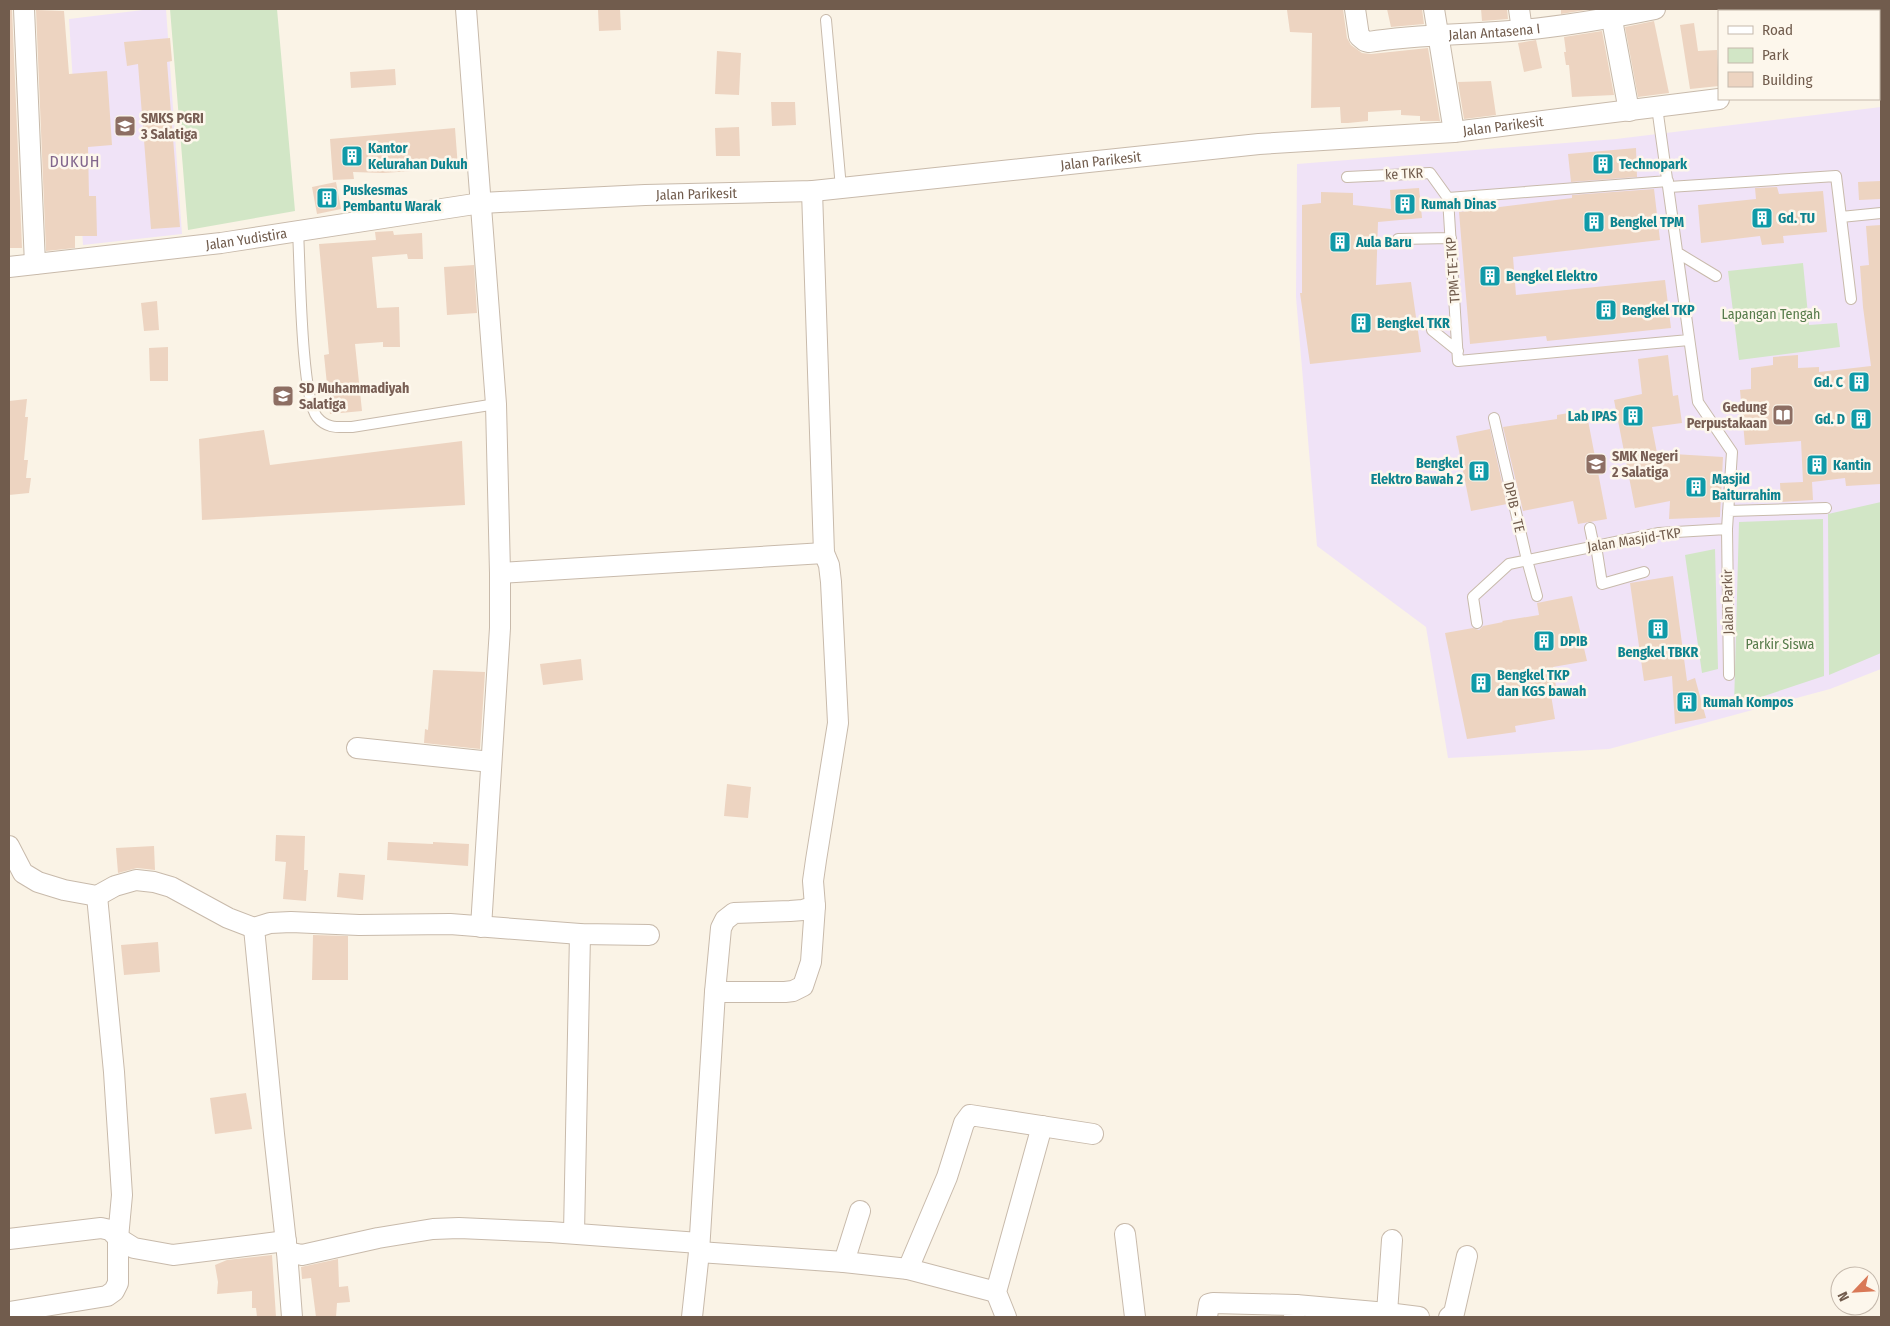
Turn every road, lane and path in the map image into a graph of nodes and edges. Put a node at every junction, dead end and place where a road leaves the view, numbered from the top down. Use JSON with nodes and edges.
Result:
{"nodes":[{"id":1,"x":24,"y":9,"type":"edge"},
{"id":2,"x":466,"y":9,"type":"edge"},
{"id":3,"x":1355,"y":9,"type":"edge"},
{"id":4,"x":1434,"y":9,"type":"edge"},
{"id":5,"x":1519,"y":9,"type":"edge"},
{"id":6,"x":1655,"y":9,"type":"edge"},
{"id":7,"x":1611,"y":13,"type":"edge"},
{"id":8,"x":826,"y":20,"type":"dead end"},
{"id":9,"x":1522,"y":30,"type":"junction"},
{"id":10,"x":1438,"y":35,"type":"junction"},
{"id":11,"x":1718,"y":98,"type":"edge"},
{"id":12,"x":1658,"y":107,"type":"junction"},
{"id":13,"x":1629,"y":111,"type":"junction"},
{"id":14,"x":1454,"y":132,"type":"junction"},
{"id":15,"x":1347,"y":177,"type":"dead end"},
{"id":16,"x":1668,"y":184,"type":"junction"},
{"id":17,"x":841,"y":188,"type":"junction"},
{"id":18,"x":812,"y":191,"type":"junction"},
{"id":19,"x":1448,"y":198,"type":"junction"},
{"id":20,"x":481,"y":203,"type":"junction"},
{"id":21,"x":1881,"y":213,"type":"edge"},
{"id":22,"x":1841,"y":217,"type":"junction"},
{"id":23,"x":298,"y":231,"type":"junction"},
{"id":24,"x":1451,"y":238,"type":"junction"},
{"id":25,"x":1398,"y":239,"type":"dead end"},
{"id":26,"x":1678,"y":254,"type":"junction"},
{"id":27,"x":35,"y":264,"type":"junction"},
{"id":28,"x":9,"y":267,"type":"edge"},
{"id":29,"x":1716,"y":276,"type":"dead end"},
{"id":30,"x":1851,"y":299,"type":"dead end"},
{"id":31,"x":1432,"y":330,"type":"dead end"},
{"id":32,"x":1689,"y":340,"type":"junction"},
{"id":33,"x":1458,"y":351,"type":"junction"},
{"id":34,"x":496,"y":404,"type":"junction"},
{"id":35,"x":1494,"y":418,"type":"dead end"},
{"id":36,"x":1826,"y":508,"type":"dead end"},
{"id":37,"x":1728,"y":511,"type":"junction"},
{"id":38,"x":1590,"y":528,"type":"dead end"},
{"id":39,"x":1727,"y":529,"type":"junction"},
{"id":40,"x":1595,"y":546,"type":"junction"},
{"id":41,"x":824,"y":553,"type":"junction"},
{"id":42,"x":1526,"y":560,"type":"junction"},
{"id":43,"x":1644,"y":572,"type":"dead end"},
{"id":44,"x":500,"y":573,"type":"junction"},
{"id":45,"x":1537,"y":596,"type":"dead end"},
{"id":46,"x":1477,"y":622,"type":"dead end"},
{"id":47,"x":1729,"y":675,"type":"dead end"},
{"id":48,"x":357,"y":748,"type":"dead end"},
{"id":49,"x":491,"y":762,"type":"junction"},
{"id":50,"x":9,"y":846,"type":"edge"},
{"id":51,"x":97,"y":896,"type":"junction"},
{"id":52,"x":815,"y":906,"type":"junction"},
{"id":53,"x":481,"y":927,"type":"junction"},
{"id":54,"x":254,"y":928,"type":"junction"},
{"id":55,"x":580,"y":934,"type":"junction"},
{"id":56,"x":649,"y":935,"type":"dead end"},
{"id":57,"x":714,"y":992,"type":"junction"},
{"id":58,"x":1042,"y":1126,"type":"junction"},
{"id":59,"x":1093,"y":1134,"type":"dead end"},
{"id":60,"x":860,"y":1211,"type":"dead end"},
{"id":61,"x":574,"y":1233,"type":"junction"},
{"id":62,"x":1125,"y":1234,"type":"dead end"},
{"id":63,"x":118,"y":1238,"type":"junction"},
{"id":64,"x":9,"y":1239,"type":"edge"},
{"id":65,"x":1392,"y":1240,"type":"dead end"},
{"id":66,"x":286,"y":1246,"type":"junction"},
{"id":67,"x":699,"y":1247,"type":"junction"},
{"id":68,"x":1467,"y":1256,"type":"dead end"},
{"id":69,"x":844,"y":1262,"type":"junction"},
{"id":70,"x":908,"y":1269,"type":"junction"},
{"id":71,"x":996,"y":1292,"type":"junction"},
{"id":72,"x":1295,"y":1311,"type":"edge"},
{"id":73,"x":9,"y":1312,"type":"edge"},
{"id":74,"x":1387,"y":1313,"type":"junction"},
{"id":75,"x":292,"y":1317,"type":"edge"},
{"id":76,"x":692,"y":1317,"type":"edge"},
{"id":77,"x":1006,"y":1317,"type":"edge"},
{"id":78,"x":1135,"y":1317,"type":"edge"},
{"id":79,"x":1207,"y":1317,"type":"edge"},
{"id":80,"x":1419,"y":1317,"type":"edge"},
{"id":81,"x":1449,"y":1317,"type":"edge"}],
"edges":[{"from":1,"to":27,"type":"street"},
{"from":2,"to":20,"type":"street"},
{"from":3,"to":10,"type":"street","name":"Jalan Antasena I"},
{"from":4,"to":10,"type":"street"},
{"from":5,"to":9,"type":"street"},
{"from":6,"to":7,"type":"street","name":"Jalan Antasena I"},
{"from":7,"to":9,"type":"street","name":"Jalan Antasena I"},
{"from":7,"to":13,"type":"street"},
{"from":8,"to":17,"type":"lane"},
{"from":9,"to":10,"type":"street","name":"Jalan Antasena I"},
{"from":10,"to":14,"type":"street"},
{"from":11,"to":12,"type":"street","name":"Jalan Parikesit"},
{"from":12,"to":13,"type":"street","name":"Jalan Parikesit"},
{"from":12,"to":16,"type":"lane"},
{"from":13,"to":14,"type":"street","name":"Jalan Parikesit"},
{"from":14,"to":17,"type":"street","name":"Jalan Parikesit"},
{"from":15,"to":19,"type":"lane","name":"ke TKR"},
{"from":16,"to":19,"type":"lane"},
{"from":16,"to":22,"type":"lane"},
{"from":16,"to":26,"type":"lane"},
{"from":17,"to":18,"type":"street","name":"Jalan Parikesit"},
{"from":18,"to":20,"type":"street","name":"Jalan Parikesit"},
{"from":18,"to":41,"type":"street"},
{"from":19,"to":24,"type":"lane","name":"TPM-TE-TKP"},
{"from":20,"to":23,"type":"street","name":"Jalan Yudistira"},
{"from":20,"to":34,"type":"street"},
{"from":21,"to":22,"type":"lane"},
{"from":22,"to":30,"type":"lane"},
{"from":23,"to":27,"type":"street","name":"Jalan Yudistira"},
{"from":23,"to":34,"type":"lane"},
{"from":24,"to":25,"type":"lane"},
{"from":24,"to":33,"type":"lane","name":"TPM-TE-TKP"},
{"from":26,"to":29,"type":"lane"},
{"from":26,"to":32,"type":"lane"},
{"from":27,"to":28,"type":"street","name":"Jalan Yudistira"},
{"from":31,"to":33,"type":"lane"},
{"from":32,"to":33,"type":"lane"},
{"from":32,"to":37,"type":"lane"},
{"from":34,"to":44,"type":"street"},
{"from":35,"to":42,"type":"lane","name":"DPIB - TE"},
{"from":36,"to":37,"type":"lane"},
{"from":37,"to":39,"type":"lane"},
{"from":38,"to":40,"type":"lane"},
{"from":39,"to":40,"type":"lane","name":"Jalan Masjid-TKP"},
{"from":39,"to":47,"type":"lane","name":"Jalan Parkir"},
{"from":40,"to":42,"type":"lane","name":"Jalan Masjid-TKP"},
{"from":40,"to":43,"type":"lane"},
{"from":41,"to":44,"type":"street"},
{"from":41,"to":52,"type":"street"},
{"from":42,"to":45,"type":"lane","name":"DPIB - TE"},
{"from":42,"to":46,"type":"lane","name":"Jalan Masjid-TKP"},
{"from":44,"to":49,"type":"street"},
{"from":48,"to":49,"type":"street"},
{"from":49,"to":53,"type":"street"},
{"from":50,"to":51,"type":"street"},
{"from":51,"to":54,"type":"street"},
{"from":51,"to":63,"type":"street"},
{"from":52,"to":57,"type":"street"},
{"from":52,"to":57,"type":"street"},
{"from":53,"to":54,"type":"street"},
{"from":53,"to":55,"type":"street"},
{"from":54,"to":66,"type":"street"},
{"from":55,"to":56,"type":"street"},
{"from":55,"to":61,"type":"street"},
{"from":57,"to":67,"type":"street"},
{"from":58,"to":59,"type":"street"},
{"from":58,"to":70,"type":"street"},
{"from":58,"to":71,"type":"street"},
{"from":60,"to":69,"type":"street"},
{"from":61,"to":66,"type":"street"},
{"from":61,"to":67,"type":"street"},
{"from":62,"to":78,"type":"street"},
{"from":63,"to":64,"type":"street"},
{"from":63,"to":66,"type":"street"},
{"from":63,"to":73,"type":"street"},
{"from":65,"to":74,"type":"street"},
{"from":66,"to":75,"type":"street"},
{"from":67,"to":69,"type":"street"},
{"from":67,"to":76,"type":"street"},
{"from":68,"to":81,"type":"street"},
{"from":69,"to":70,"type":"street"},
{"from":70,"to":71,"type":"street"},
{"from":71,"to":77,"type":"street"},
{"from":72,"to":74,"type":"street"},
{"from":72,"to":79,"type":"street"},
{"from":74,"to":80,"type":"street"}]}
